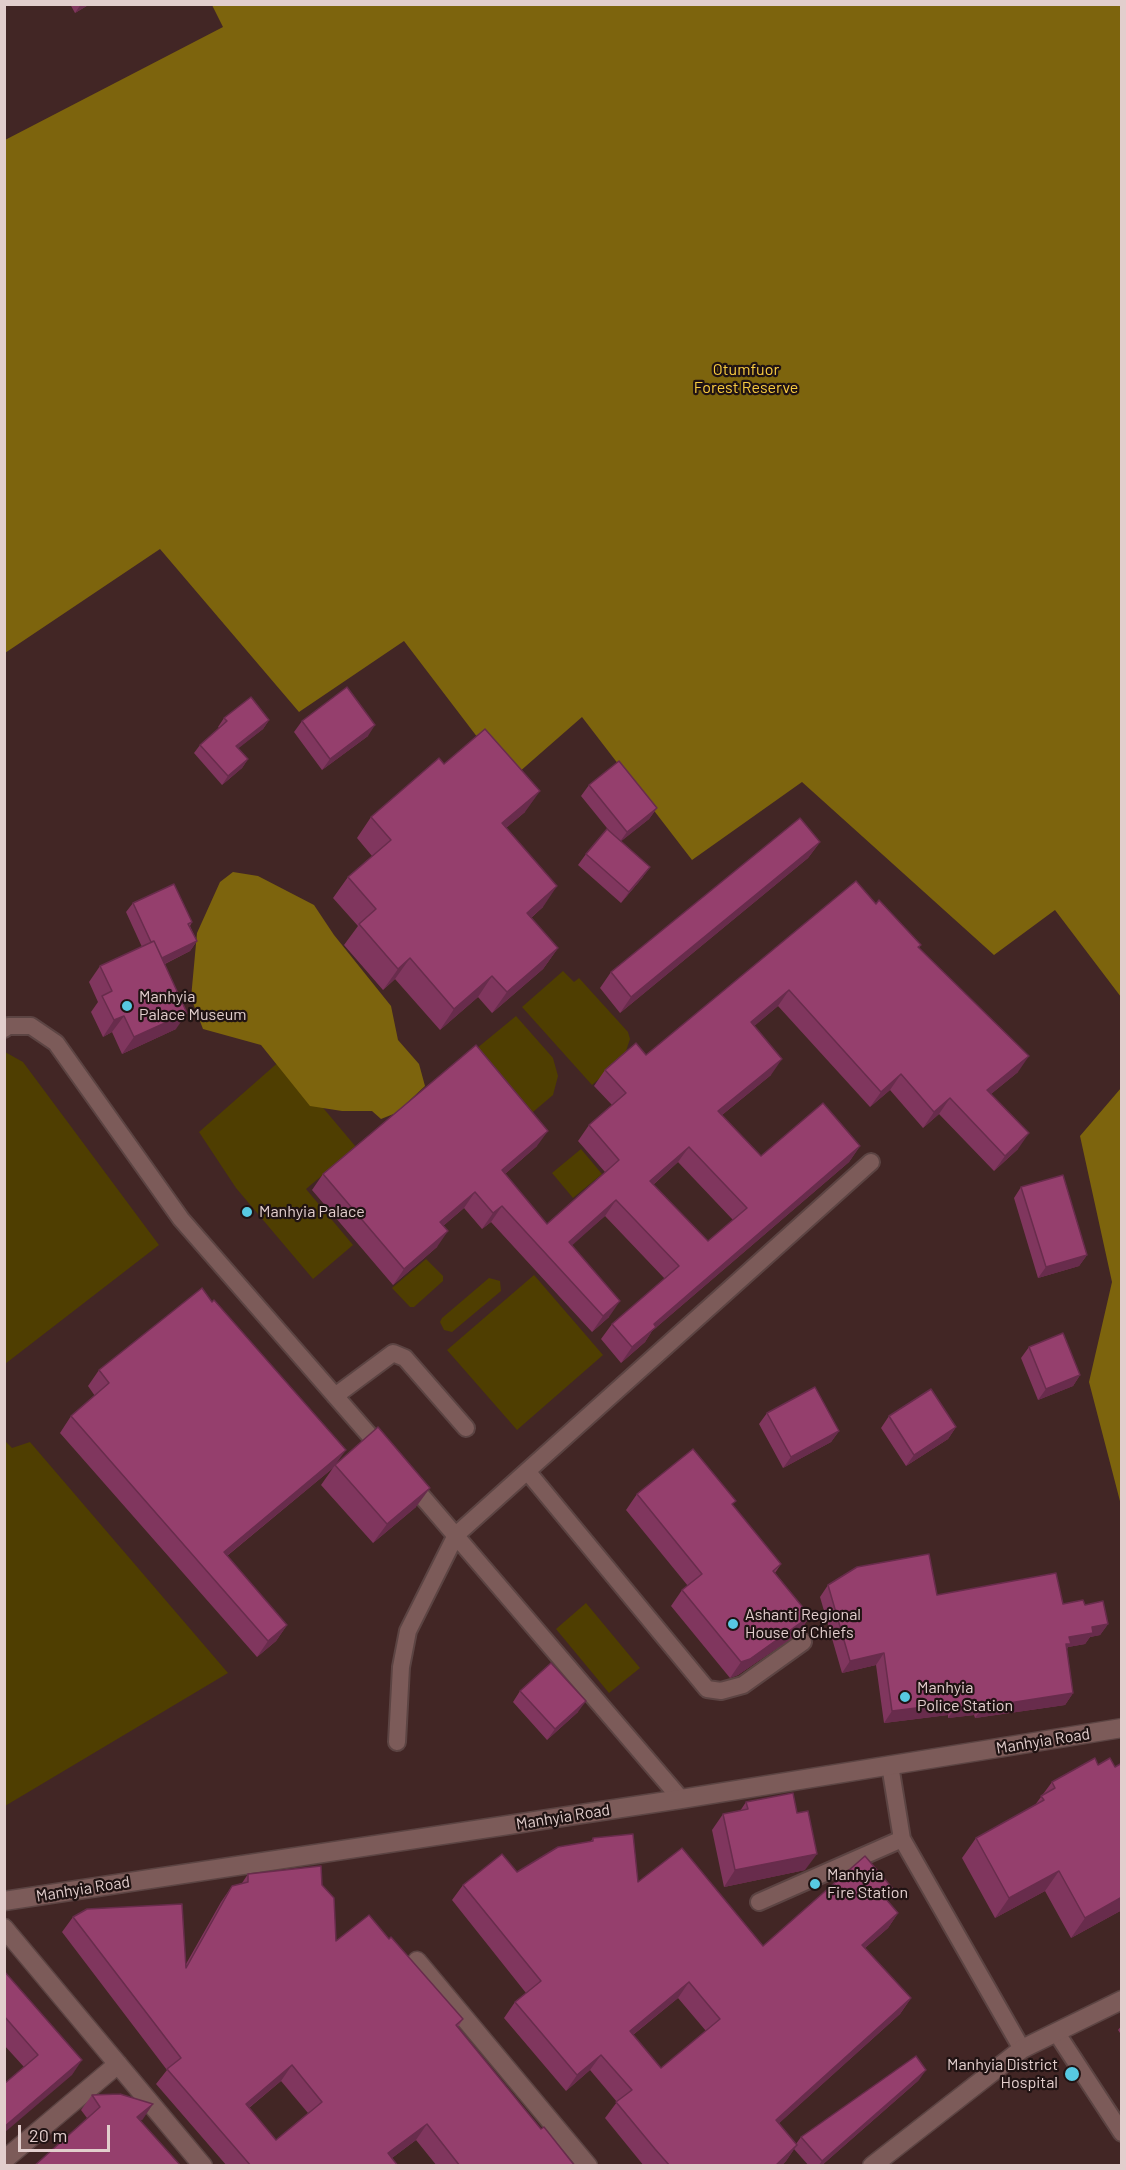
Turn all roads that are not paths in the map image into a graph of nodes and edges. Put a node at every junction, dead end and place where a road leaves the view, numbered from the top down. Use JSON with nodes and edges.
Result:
{"nodes":[{"id":1,"x":4,"y":1029,"type":"edge"},
{"id":2,"x":871,"y":1162,"type":"dead end"},
{"id":3,"x":335,"y":1396,"type":"junction"},
{"id":4,"x":466,"y":1428,"type":"dead end"},
{"id":5,"x":527,"y":1471,"type":"junction"},
{"id":6,"x":456,"y":1535,"type":"junction"},
{"id":7,"x":803,"y":1642,"type":"edge"},
{"id":8,"x":1122,"y":1728,"type":"edge"},
{"id":9,"x":398,"y":1742,"type":"dead end"},
{"id":10,"x":890,"y":1765,"type":"junction"},
{"id":11,"x":681,"y":1799,"type":"junction"},
{"id":12,"x":902,"y":1839,"type":"junction"},
{"id":13,"x":4,"y":1901,"type":"edge"},
{"id":14,"x":759,"y":1902,"type":"dead end"},
{"id":15,"x":4,"y":1928,"type":"edge"},
{"id":16,"x":417,"y":1961,"type":"dead end"},
{"id":17,"x":1122,"y":2000,"type":"edge"},
{"id":18,"x":1056,"y":2032,"type":"junction"},
{"id":19,"x":1022,"y":2049,"type":"junction"},
{"id":20,"x":118,"y":2064,"type":"junction"},
{"id":21,"x":1122,"y":2133,"type":"edge"},
{"id":22,"x":4,"y":2160,"type":"edge"},
{"id":23,"x":203,"y":2166,"type":"edge"},
{"id":24,"x":588,"y":2166,"type":"edge"},
{"id":25,"x":872,"y":2166,"type":"edge"}],
"edges":[{"from":1,"to":3,"type":"lane"},
{"from":2,"to":5,"type":"lane"},
{"from":3,"to":4,"type":"lane"},
{"from":3,"to":6,"type":"lane"},
{"from":5,"to":6,"type":"lane"},
{"from":5,"to":7,"type":"lane"},
{"from":6,"to":9,"type":"lane"},
{"from":6,"to":11,"type":"lane"},
{"from":8,"to":10,"type":"main road","name":"Manhyia Road"},
{"from":10,"to":11,"type":"main road","name":"Manhyia Road"},
{"from":10,"to":12,"type":"lane"},
{"from":11,"to":13,"type":"main road","name":"Manhyia Road"},
{"from":12,"to":14,"type":"lane"},
{"from":12,"to":19,"type":"lane"},
{"from":15,"to":20,"type":"main road"},
{"from":16,"to":24,"type":"main road"},
{"from":17,"to":18,"type":"main road"},
{"from":18,"to":19,"type":"main road"},
{"from":18,"to":21,"type":"lane"},
{"from":19,"to":25,"type":"main road"},
{"from":20,"to":22,"type":"main road"},
{"from":20,"to":23,"type":"main road"}]}
